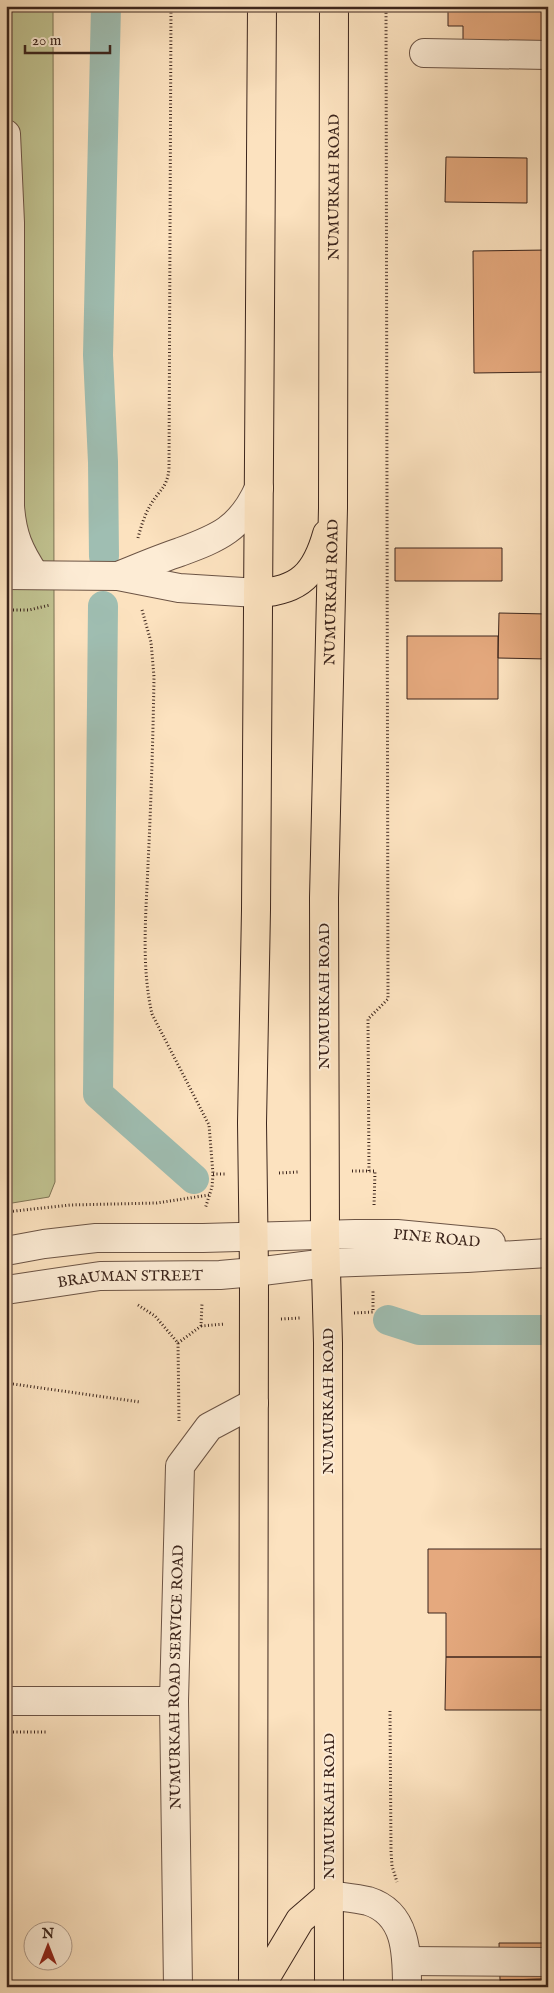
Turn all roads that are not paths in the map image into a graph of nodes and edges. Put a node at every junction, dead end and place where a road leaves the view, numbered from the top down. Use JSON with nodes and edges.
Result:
{"nodes":[{"id":1,"x":262,"y":6,"type":"edge"},
{"id":2,"x":334,"y":6,"type":"edge"},
{"id":3,"x":424,"y":54,"type":"dead end"},
{"id":4,"x":548,"y":55,"type":"edge"},
{"id":5,"x":6,"y":134,"type":"edge"},
{"id":6,"x":259,"y":488,"type":"junction"},
{"id":7,"x":333,"y":508,"type":"junction"},
{"id":8,"x":6,"y":575,"type":"edge"},
{"id":9,"x":35,"y":575,"type":"junction"},
{"id":10,"x":130,"y":575,"type":"junction"},
{"id":11,"x":258,"y":593,"type":"junction"},
{"id":12,"x":325,"y":1234,"type":"junction"},
{"id":13,"x":253,"y":1237,"type":"junction"},
{"id":14,"x":96,"y":1238,"type":"junction"},
{"id":15,"x":548,"y":1248,"type":"edge"},
{"id":16,"x":6,"y":1251,"type":"edge"},
{"id":17,"x":548,"y":1253,"type":"edge"},
{"id":18,"x":327,"y":1263,"type":"junction"},
{"id":19,"x":254,"y":1272,"type":"junction"},
{"id":20,"x":100,"y":1276,"type":"junction"},
{"id":21,"x":6,"y":1290,"type":"edge"},
{"id":22,"x":254,"y":1403,"type":"junction"},
{"id":23,"x":174,"y":1701,"type":"junction"},
{"id":24,"x":6,"y":1702,"type":"edge"},
{"id":25,"x":329,"y":1895,"type":"junction"},
{"id":26,"x":548,"y":1962,"type":"edge"},
{"id":27,"x":407,"y":1974,"type":"edge"},
{"id":28,"x":178,"y":1987,"type":"edge"},
{"id":29,"x":253,"y":1987,"type":"edge"},
{"id":30,"x":260,"y":1987,"type":"edge"},
{"id":31,"x":329,"y":1987,"type":"edge"}],
"edges":[{"from":1,"to":6,"type":"highway"},
{"from":2,"to":7,"type":"highway","name":"NUMURKAH ROAD"},
{"from":3,"to":4,"type":"street"},
{"from":5,"to":9,"type":"street"},
{"from":6,"to":10,"type":"street"},
{"from":6,"to":11,"type":"highway"},
{"from":7,"to":11,"type":"highway"},
{"from":7,"to":12,"type":"highway","name":"NUMURKAH ROAD"},
{"from":8,"to":9,"type":"street"},
{"from":9,"to":10,"type":"street"},
{"from":10,"to":11,"type":"street"},
{"from":11,"to":13,"type":"highway"},
{"from":12,"to":13,"type":"street","name":"PINE ROAD"},
{"from":12,"to":15,"type":"street","name":"PINE ROAD"},
{"from":12,"to":18,"type":"highway","name":"NUMURKAH ROAD"},
{"from":13,"to":14,"type":"street"},
{"from":13,"to":19,"type":"highway"},
{"from":14,"to":16,"type":"street"},
{"from":14,"to":20,"type":"street"},
{"from":17,"to":18,"type":"street","name":"PINE ROAD"},
{"from":18,"to":19,"type":"street","name":"PINE ROAD"},
{"from":18,"to":25,"type":"highway","name":"NUMURKAH ROAD"},
{"from":19,"to":20,"type":"street","name":"BRAUMAN STREET"},
{"from":19,"to":22,"type":"highway"},
{"from":20,"to":21,"type":"street","name":"BRAUMAN STREET"},
{"from":22,"to":23,"type":"street","name":"NUMURKAH ROAD SERVICE ROAD"},
{"from":22,"to":29,"type":"highway"},
{"from":23,"to":24,"type":"street"},
{"from":23,"to":28,"type":"street","name":"NUMURKAH ROAD SERVICE ROAD"},
{"from":25,"to":27,"type":"street"},
{"from":25,"to":30,"type":"highway"},
{"from":25,"to":31,"type":"highway","name":"NUMURKAH ROAD"},
{"from":26,"to":27,"type":"street"}]}
